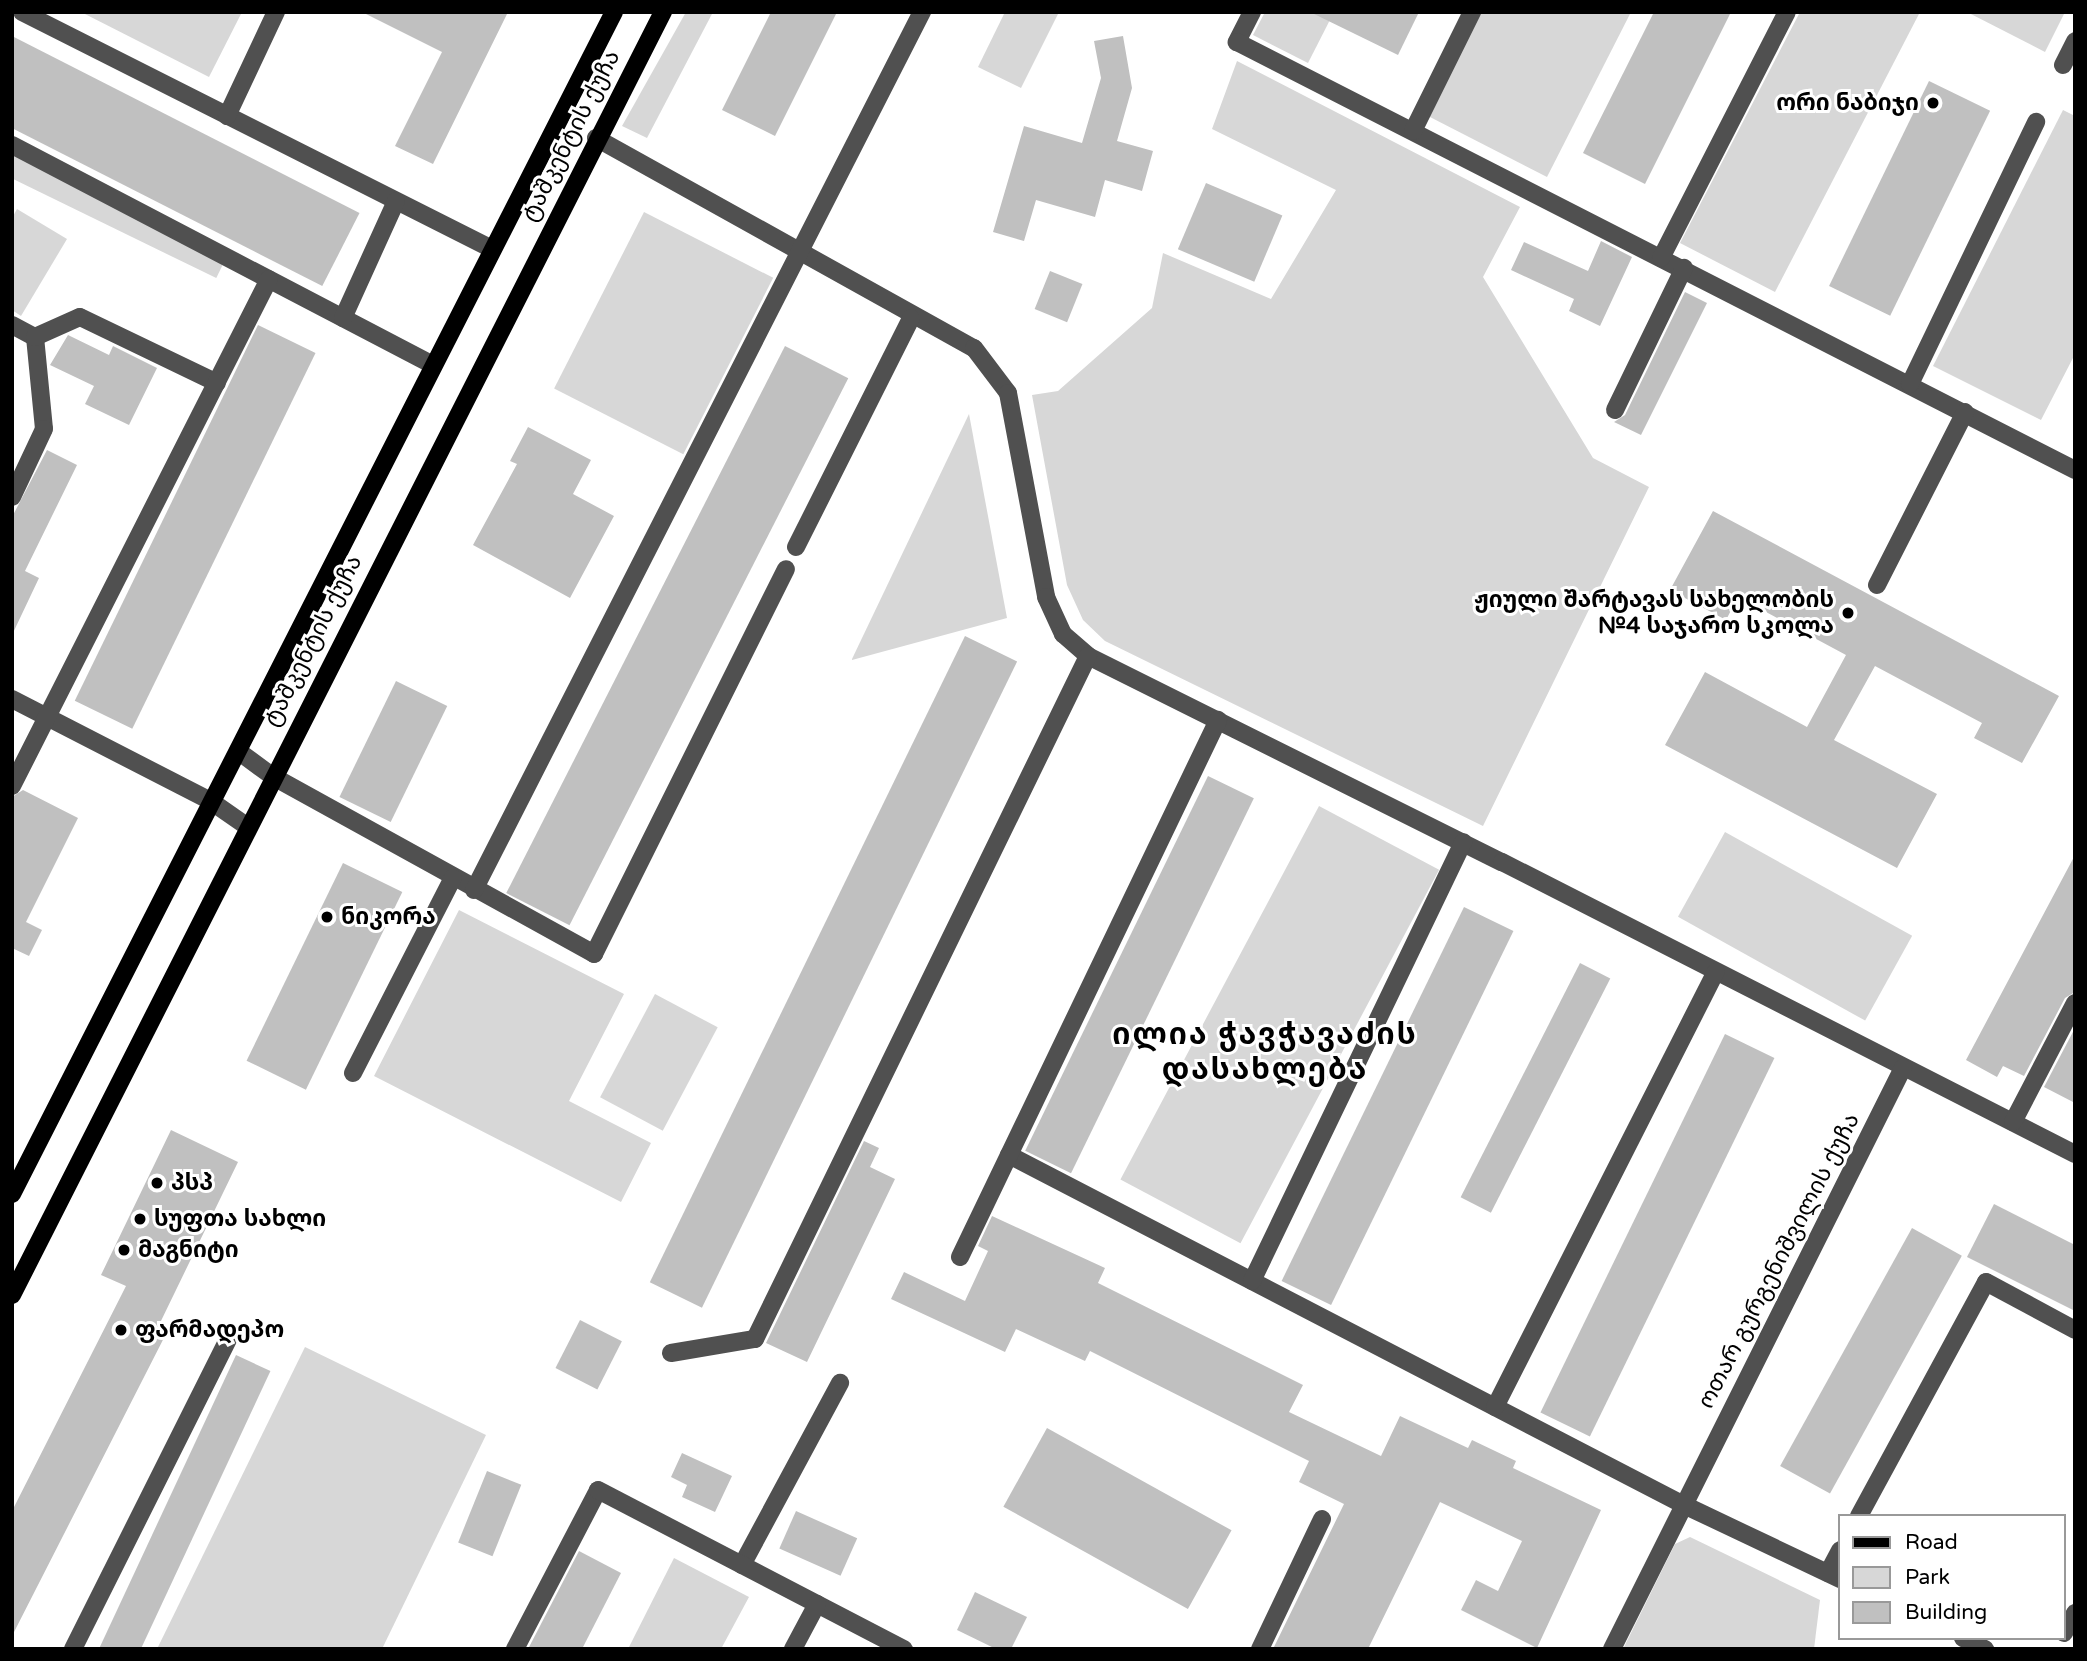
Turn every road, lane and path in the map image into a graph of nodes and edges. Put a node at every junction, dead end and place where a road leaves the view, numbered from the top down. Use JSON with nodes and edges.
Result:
{"nodes":[{"id":1,"x":22,"y":12,"type":"edge"},
{"id":2,"x":276,"y":12,"type":"edge"},
{"id":3,"x":614,"y":12,"type":"edge"},
{"id":4,"x":663,"y":12,"type":"edge"},
{"id":5,"x":922,"y":12,"type":"edge"},
{"id":6,"x":1252,"y":12,"type":"edge"},
{"id":7,"x":1472,"y":12,"type":"edge"},
{"id":8,"x":1787,"y":12,"type":"edge"},
{"id":9,"x":2075,"y":41,"type":"edge"},
{"id":10,"x":2063,"y":65,"type":"dead end"},
{"id":11,"x":228,"y":116,"type":"junction"},
{"id":12,"x":2036,"y":122,"type":"dead end"},
{"id":13,"x":1413,"y":131,"type":"junction"},
{"id":14,"x":596,"y":138,"type":"junction"},
{"id":15,"x":12,"y":145,"type":"edge"},
{"id":16,"x":396,"y":201,"type":"junction"},
{"id":17,"x":492,"y":249,"type":"junction"},
{"id":18,"x":797,"y":253,"type":"junction"},
{"id":19,"x":1661,"y":258,"type":"junction"},
{"id":20,"x":1684,"y":268,"type":"junction"},
{"id":21,"x":269,"y":279,"type":"junction"},
{"id":22,"x":343,"y":318,"type":"junction"},
{"id":23,"x":912,"y":318,"type":"junction"},
{"id":24,"x":12,"y":325,"type":"edge"},
{"id":25,"x":35,"y":337,"type":"junction"},
{"id":26,"x":433,"y":365,"type":"junction"},
{"id":27,"x":216,"y":383,"type":"junction"},
{"id":28,"x":1910,"y":384,"type":"junction"},
{"id":29,"x":1615,"y":410,"type":"dead end"},
{"id":30,"x":1965,"y":412,"type":"junction"},
{"id":31,"x":2075,"y":470,"type":"edge"},
{"id":32,"x":12,"y":497,"type":"edge"},
{"id":33,"x":796,"y":547,"type":"dead end"},
{"id":34,"x":786,"y":569,"type":"dead end"},
{"id":35,"x":1877,"y":585,"type":"dead end"},
{"id":36,"x":1087,"y":656,"type":"junction"},
{"id":37,"x":12,"y":699,"type":"edge"},
{"id":38,"x":47,"y":719,"type":"junction"},
{"id":39,"x":1218,"y":720,"type":"junction"},
{"id":40,"x":238,"y":751,"type":"junction"},
{"id":41,"x":272,"y":776,"type":"junction"},
{"id":42,"x":12,"y":786,"type":"edge"},
{"id":43,"x":212,"y":802,"type":"junction"},
{"id":44,"x":248,"y":827,"type":"junction"},
{"id":45,"x":1463,"y":842,"type":"junction"},
{"id":46,"x":453,"y":878,"type":"junction"},
{"id":47,"x":474,"y":890,"type":"junction"},
{"id":48,"x":1716,"y":972,"type":"junction"},
{"id":49,"x":2075,"y":1003,"type":"edge"},
{"id":50,"x":1903,"y":1068,"type":"junction"},
{"id":51,"x":353,"y":1073,"type":"dead end"},
{"id":52,"x":2013,"y":1122,"type":"junction"},
{"id":53,"x":2075,"y":1154,"type":"edge"},
{"id":54,"x":1009,"y":1156,"type":"junction"},
{"id":55,"x":12,"y":1194,"type":"edge"},
{"id":56,"x":960,"y":1257,"type":"dead end"},
{"id":57,"x":1252,"y":1281,"type":"junction"},
{"id":58,"x":12,"y":1295,"type":"edge"},
{"id":59,"x":2075,"y":1330,"type":"edge"},
{"id":60,"x":228,"y":1340,"type":"dead end"},
{"id":61,"x":671,"y":1353,"type":"dead end"},
{"id":62,"x":840,"y":1382,"type":"dead end"},
{"id":63,"x":1495,"y":1407,"type":"junction"},
{"id":64,"x":1684,"y":1505,"type":"junction"},
{"id":65,"x":1860,"y":1514,"type":"edge"},
{"id":66,"x":1322,"y":1519,"type":"dead end"},
{"id":67,"x":1839,"y":1554,"type":"edge"},
{"id":68,"x":742,"y":1565,"type":"junction"},
{"id":69,"x":1834,"y":1576,"type":"edge"},
{"id":70,"x":817,"y":1604,"type":"junction"},
{"id":71,"x":2075,"y":1613,"type":"edge"},
{"id":72,"x":2066,"y":1629,"type":"edge"},
{"id":73,"x":73,"y":1649,"type":"edge"},
{"id":74,"x":515,"y":1649,"type":"edge"},
{"id":75,"x":793,"y":1649,"type":"edge"},
{"id":76,"x":904,"y":1649,"type":"edge"},
{"id":77,"x":1260,"y":1649,"type":"edge"},
{"id":78,"x":1612,"y":1649,"type":"edge"}],
"edges":[{"from":1,"to":11,"type":"street"},
{"from":2,"to":11,"type":"street"},
{"from":3,"to":17,"type":"main road","name":"ტაშკენტის ქუჩა"},
{"from":4,"to":14,"type":"main road","name":"ტაშკენტის ქუჩა"},
{"from":5,"to":18,"type":"street"},
{"from":6,"to":13,"type":"street"},
{"from":7,"to":13,"type":"street"},
{"from":8,"to":19,"type":"street"},
{"from":9,"to":10,"type":"street"},
{"from":11,"to":16,"type":"street"},
{"from":12,"to":28,"type":"street"},
{"from":13,"to":19,"type":"street"},
{"from":14,"to":18,"type":"street"},
{"from":14,"to":41,"type":"main road","name":"ტაშკენტის ქუჩა"},
{"from":15,"to":21,"type":"street"},
{"from":16,"to":17,"type":"street"},
{"from":16,"to":22,"type":"street"},
{"from":17,"to":26,"type":"main road","name":"ტაშკენტის ქუჩა"},
{"from":18,"to":23,"type":"street"},
{"from":18,"to":47,"type":"street"},
{"from":19,"to":20,"type":"street"},
{"from":20,"to":28,"type":"street"},
{"from":20,"to":29,"type":"street"},
{"from":21,"to":22,"type":"street"},
{"from":21,"to":27,"type":"street"},
{"from":22,"to":26,"type":"street"},
{"from":23,"to":33,"type":"street"},
{"from":23,"to":36,"type":"street"},
{"from":24,"to":25,"type":"street"},
{"from":25,"to":27,"type":"street"},
{"from":25,"to":32,"type":"street"},
{"from":26,"to":40,"type":"main road","name":"ტაშკენტის ქუჩა"},
{"from":27,"to":38,"type":"street"},
{"from":28,"to":30,"type":"street"},
{"from":30,"to":31,"type":"street"},
{"from":30,"to":35,"type":"street"},
{"from":34,"to":47,"type":"street"},
{"from":36,"to":39,"type":"street"},
{"from":36,"to":61,"type":"street"},
{"from":37,"to":38,"type":"street"},
{"from":38,"to":42,"type":"street"},
{"from":38,"to":43,"type":"street"},
{"from":39,"to":45,"type":"street"},
{"from":39,"to":54,"type":"street"},
{"from":40,"to":41,"type":"street"},
{"from":40,"to":43,"type":"main road","name":"ტაშკენტის ქუჩა"},
{"from":41,"to":44,"type":"main road","name":"ტაშკენტის ქუჩა"},
{"from":41,"to":46,"type":"street"},
{"from":43,"to":44,"type":"street"},
{"from":43,"to":55,"type":"main road","name":"ტაშკენტის ქუჩა"},
{"from":44,"to":58,"type":"main road","name":"ტაშკენტის ქუჩა"},
{"from":45,"to":48,"type":"street"},
{"from":45,"to":57,"type":"street"},
{"from":46,"to":47,"type":"street"},
{"from":46,"to":51,"type":"street"},
{"from":48,"to":50,"type":"street"},
{"from":48,"to":63,"type":"street"},
{"from":49,"to":52,"type":"street"},
{"from":50,"to":52,"type":"street"},
{"from":50,"to":64,"type":"street","name":"ოთარ გურგენიშვილის ქუჩა"},
{"from":52,"to":53,"type":"street"},
{"from":54,"to":56,"type":"street"},
{"from":54,"to":57,"type":"street"},
{"from":57,"to":63,"type":"street"},
{"from":59,"to":65,"type":"street"},
{"from":60,"to":73,"type":"street"},
{"from":62,"to":68,"type":"street"},
{"from":63,"to":64,"type":"street"},
{"from":64,"to":69,"type":"street"},
{"from":64,"to":78,"type":"street","name":"ოთარ გურგენიშვილის ქუჩა"},
{"from":66,"to":77,"type":"street"},
{"from":67,"to":69,"type":"street"},
{"from":68,"to":70,"type":"street"},
{"from":68,"to":74,"type":"street"},
{"from":70,"to":75,"type":"street"},
{"from":70,"to":76,"type":"street"},
{"from":71,"to":72,"type":"street"}]}
